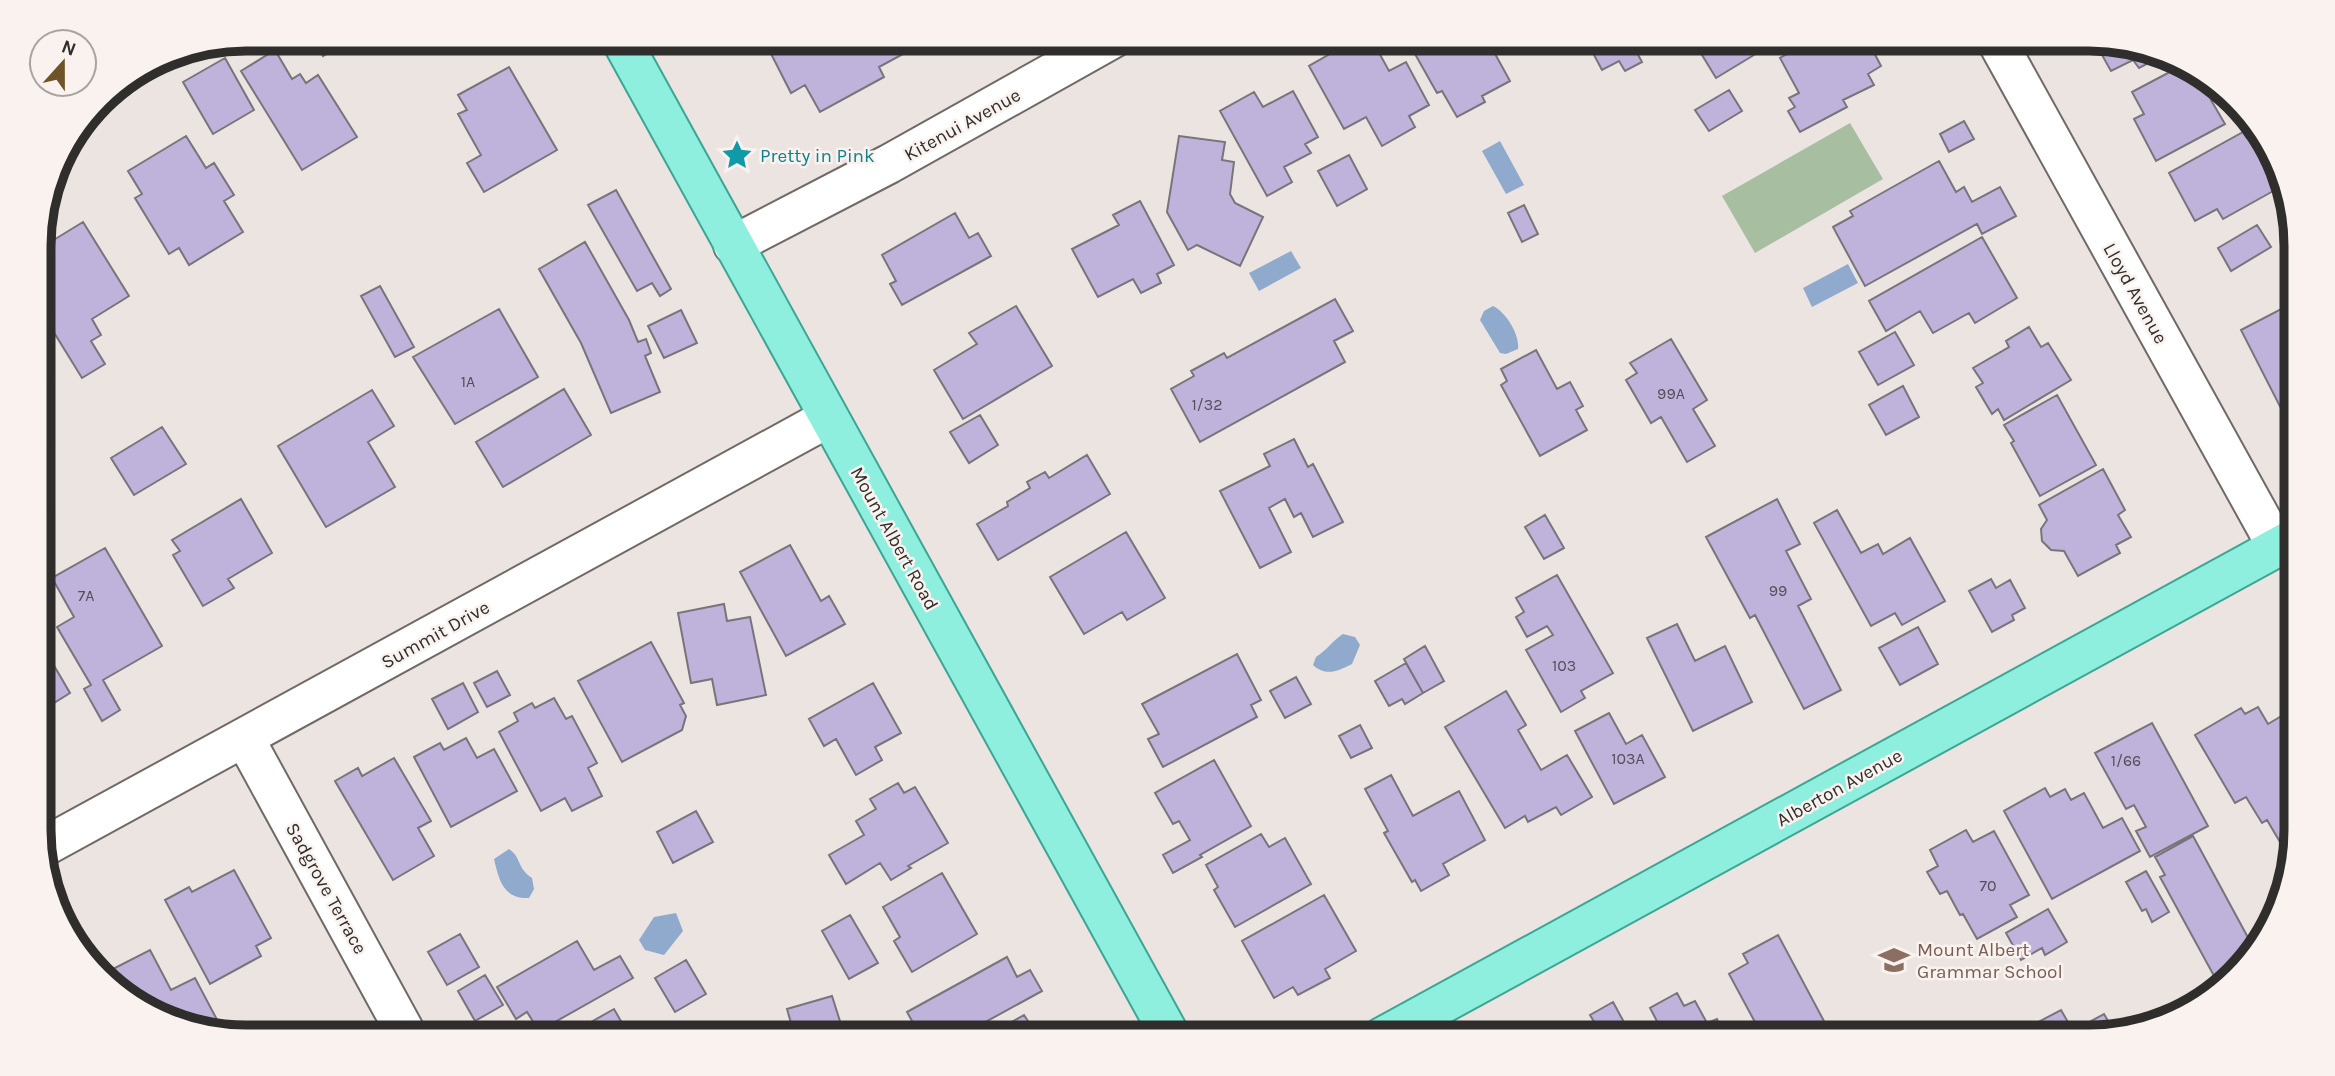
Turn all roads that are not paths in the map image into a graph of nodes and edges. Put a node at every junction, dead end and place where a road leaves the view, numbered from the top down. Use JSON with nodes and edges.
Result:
{"nodes":[{"id":1,"x":627,"y":51,"type":"edge"},
{"id":2,"x":1091,"y":51,"type":"edge"},
{"id":3,"x":2003,"y":51,"type":"edge"},
{"id":4,"x":733,"y":245,"type":"junction"},
{"id":5,"x":828,"y":418,"type":"junction"},
{"id":6,"x":2284,"y":539,"type":"edge"},
{"id":7,"x":2284,"y":543,"type":"edge"},
{"id":8,"x":245,"y":739,"type":"junction"},
{"id":9,"x":51,"y":843,"type":"edge"},
{"id":10,"x":401,"y":1025,"type":"edge"},
{"id":11,"x":1164,"y":1025,"type":"edge"},
{"id":12,"x":1404,"y":1025,"type":"edge"}],
"edges":[{"from":1,"to":4,"type":"main road","name":"Mount Albert Road"},
{"from":2,"to":4,"type":"street","name":"Kitenui Avenue"},
{"from":3,"to":6,"type":"street","name":"Lloyd Avenue"},
{"from":4,"to":5,"type":"main road","name":"Mount Albert Road"},
{"from":5,"to":8,"type":"street","name":"Summit Drive"},
{"from":5,"to":11,"type":"main road","name":"Mount Albert Road"},
{"from":7,"to":12,"type":"main road","name":"Alberton Avenue"},
{"from":8,"to":9,"type":"street","name":"Summit Drive"},
{"from":8,"to":10,"type":"street","name":"Sadgrove Terrace"}]}
